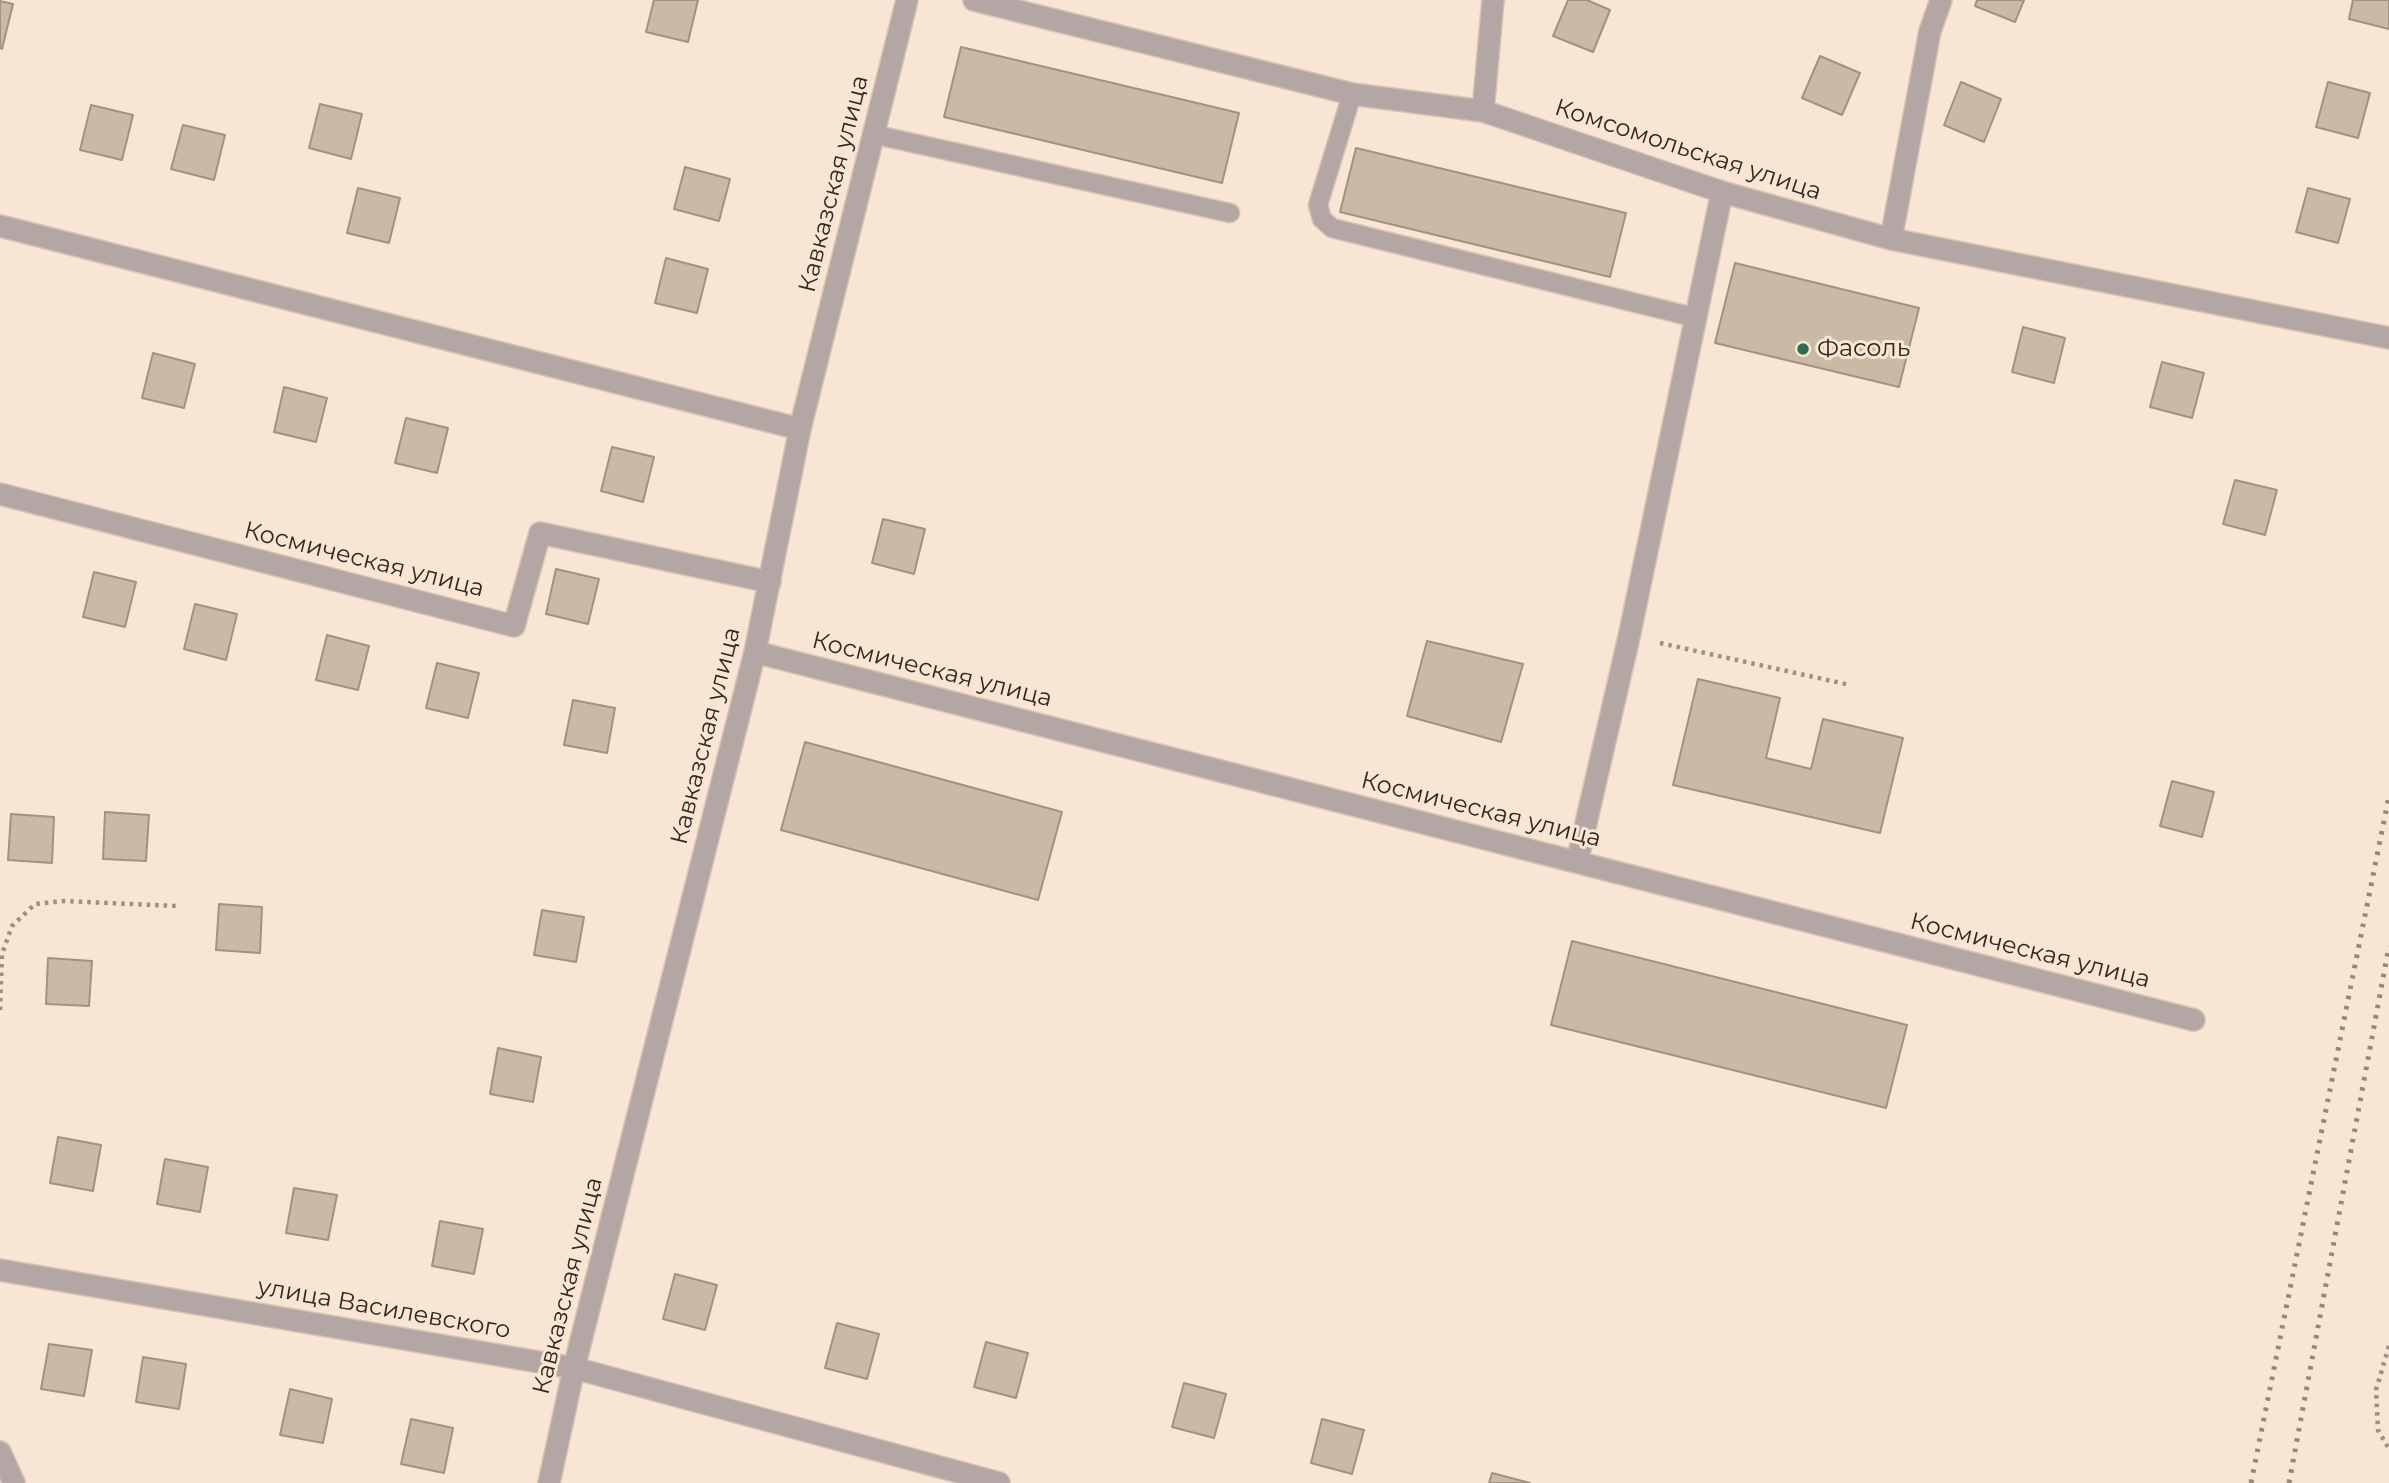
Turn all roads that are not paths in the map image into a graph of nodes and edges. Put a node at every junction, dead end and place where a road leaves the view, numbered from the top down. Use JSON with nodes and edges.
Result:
{"nodes":[{"id":1,"x":907,"y":0,"type":"edge"},
{"id":2,"x":974,"y":0,"type":"edge"},
{"id":3,"x":1493,"y":0,"type":"edge"},
{"id":4,"x":1941,"y":0,"type":"edge"},
{"id":5,"x":1352,"y":94,"type":"junction"},
{"id":6,"x":1483,"y":111,"type":"junction"},
{"id":7,"x":872,"y":134,"type":"junction"},
{"id":8,"x":1722,"y":192,"type":"junction"},
{"id":9,"x":1230,"y":213,"type":"dead end"},
{"id":10,"x":0,"y":226,"type":"edge"},
{"id":11,"x":1891,"y":239,"type":"junction"},
{"id":12,"x":1697,"y":318,"type":"junction"},
{"id":13,"x":2389,"y":338,"type":"edge"},
{"id":14,"x":800,"y":429,"type":"junction"},
{"id":15,"x":0,"y":494,"type":"edge"},
{"id":16,"x":770,"y":582,"type":"junction"},
{"id":17,"x":755,"y":652,"type":"junction"},
{"id":18,"x":1577,"y":862,"type":"junction"},
{"id":19,"x":2194,"y":1020,"type":"dead end"},
{"id":20,"x":0,"y":1270,"type":"edge"},
{"id":21,"x":574,"y":1367,"type":"junction"},
{"id":22,"x":0,"y":1452,"type":"edge"},
{"id":23,"x":13,"y":1483,"type":"edge"},
{"id":24,"x":549,"y":1483,"type":"edge"},
{"id":25,"x":999,"y":1483,"type":"edge"}],
"edges":[{"from":1,"to":7,"type":"street","name":"Кавказская улица"},
{"from":2,"to":5,"type":"street","name":"Комсомольская улица"},
{"from":3,"to":6,"type":"street"},
{"from":4,"to":11,"type":"street"},
{"from":5,"to":6,"type":"street","name":"Комсомольская улица"},
{"from":5,"to":12,"type":"lane"},
{"from":6,"to":8,"type":"street","name":"Комсомольская улица"},
{"from":7,"to":9,"type":"lane"},
{"from":7,"to":14,"type":"street","name":"Кавказская улица"},
{"from":8,"to":11,"type":"street","name":"Комсомольская улица"},
{"from":8,"to":12,"type":"street"},
{"from":10,"to":14,"type":"street"},
{"from":11,"to":13,"type":"street","name":"Комсомольская улица"},
{"from":12,"to":18,"type":"street"},
{"from":14,"to":16,"type":"street","name":"Кавказская улица"},
{"from":15,"to":16,"type":"street","name":"Космическая улица"},
{"from":16,"to":17,"type":"street","name":"Кавказская улица"},
{"from":17,"to":18,"type":"street","name":"Космическая улица"},
{"from":17,"to":21,"type":"street","name":"Кавказская улица"},
{"from":18,"to":19,"type":"street","name":"Космическая улица"},
{"from":20,"to":21,"type":"street","name":"улица Василевского"},
{"from":21,"to":24,"type":"street","name":"Кавказская улица"},
{"from":21,"to":25,"type":"street","name":"улица Василевского"},
{"from":22,"to":23,"type":"street"}]}
